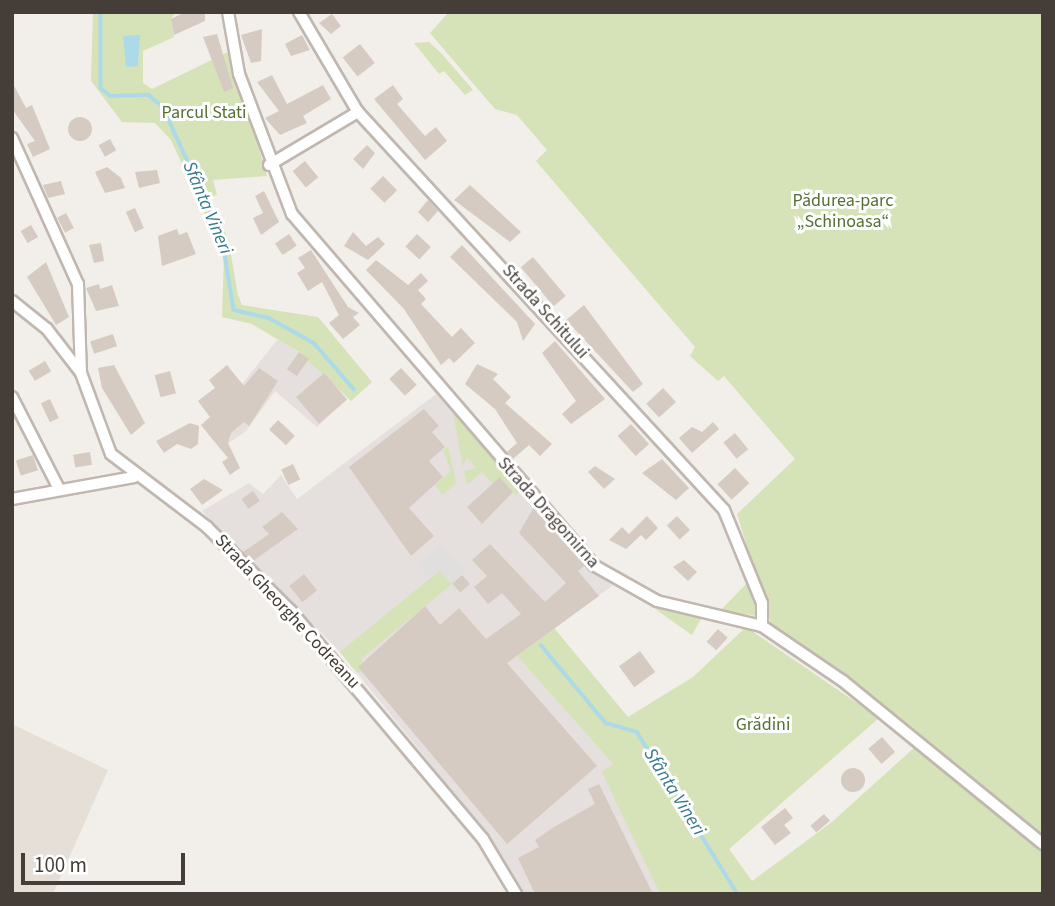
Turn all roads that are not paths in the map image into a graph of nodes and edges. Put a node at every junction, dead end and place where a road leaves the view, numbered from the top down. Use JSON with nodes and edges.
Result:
{"nodes":[{"id":1,"x":228,"y":12,"type":"edge"},
{"id":2,"x":299,"y":12,"type":"edge"},
{"id":3,"x":358,"y":112,"type":"junction"},
{"id":4,"x":12,"y":138,"type":"edge"},
{"id":5,"x":268,"y":165,"type":"junction"},
{"id":6,"x":12,"y":301,"type":"edge"},
{"id":7,"x":81,"y":373,"type":"junction"},
{"id":8,"x":12,"y":397,"type":"edge"},
{"id":9,"x":134,"y":477,"type":"junction"},
{"id":10,"x":59,"y":489,"type":"junction"},
{"id":11,"x":12,"y":499,"type":"edge"},
{"id":12,"x":762,"y":626,"type":"junction"},
{"id":13,"x":1043,"y":844,"type":"edge"},
{"id":14,"x":516,"y":894,"type":"edge"}],
"edges":[{"from":1,"to":5,"type":"street","name":"Strada Dragomirna"},
{"from":2,"to":3,"type":"street","name":"Strada Schitului"},
{"from":3,"to":5,"type":"street"},
{"from":3,"to":12,"type":"street","name":"Strada Schitului"},
{"from":4,"to":7,"type":"street","name":"Strada Gheorghe Codreanu"},
{"from":5,"to":12,"type":"street","name":"Strada Dragomirna"},
{"from":6,"to":7,"type":"street"},
{"from":7,"to":9,"type":"street","name":"Strada Gheorghe Codreanu"},
{"from":8,"to":10,"type":"street"},
{"from":9,"to":10,"type":"street"},
{"from":9,"to":14,"type":"street","name":"Strada Gheorghe Codreanu"},
{"from":10,"to":11,"type":"street"},
{"from":12,"to":13,"type":"street","name":"Strada Dragomirna"}]}
